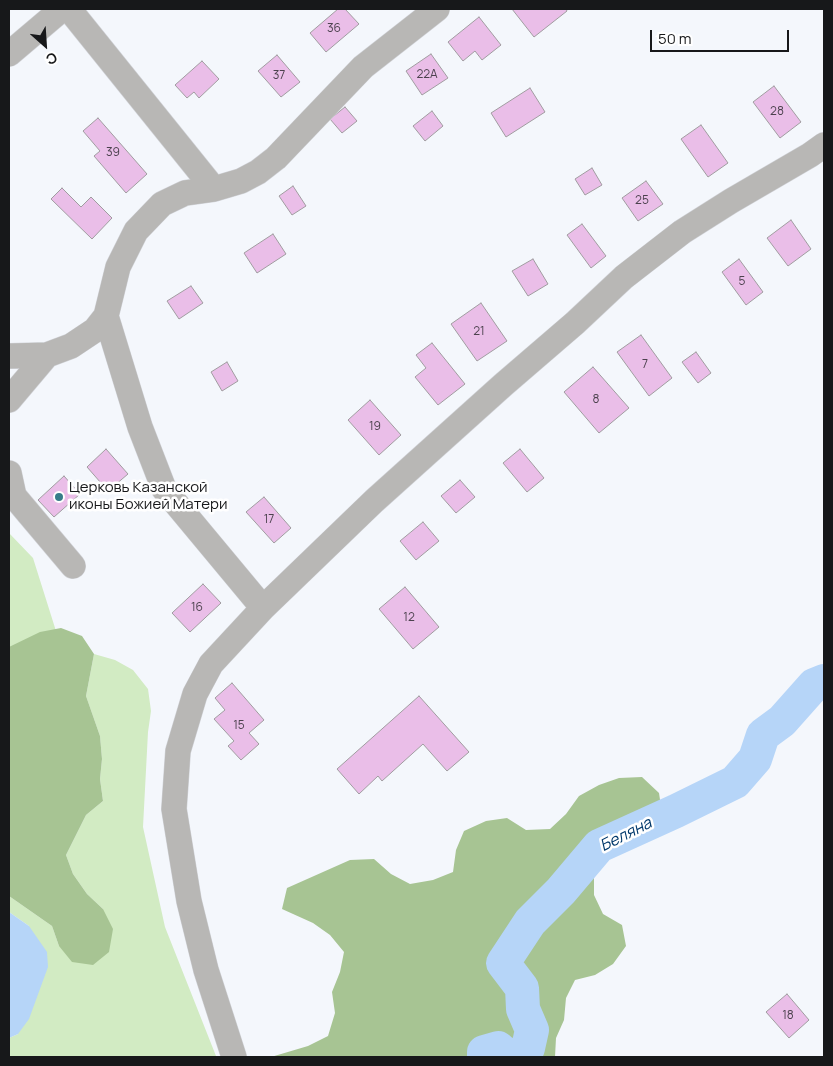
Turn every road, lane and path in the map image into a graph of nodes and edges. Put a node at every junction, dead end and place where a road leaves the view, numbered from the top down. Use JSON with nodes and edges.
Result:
{"nodes":[{"id":1,"x":62,"y":9,"type":"edge"},
{"id":2,"x":69,"y":9,"type":"edge"},
{"id":3,"x":437,"y":9,"type":"edge"},
{"id":4,"x":9,"y":54,"type":"edge"},
{"id":5,"x":824,"y":145,"type":"edge"},
{"id":6,"x":214,"y":189,"type":"junction"},
{"id":7,"x":106,"y":316,"type":"junction"},
{"id":8,"x":9,"y":356,"type":"edge"},
{"id":9,"x":47,"y":356,"type":"junction"},
{"id":10,"x":9,"y":400,"type":"edge"},
{"id":11,"x":9,"y":473,"type":"edge"},
{"id":12,"x":73,"y":566,"type":"dead end"},
{"id":13,"x":263,"y":608,"type":"junction"},
{"id":14,"x":234,"y":1057,"type":"edge"}],
"edges":[{"from":1,"to":4,"type":"street"},
{"from":2,"to":6,"type":"street"},
{"from":3,"to":6,"type":"street"},
{"from":5,"to":13,"type":"street"},
{"from":6,"to":7,"type":"street"},
{"from":7,"to":9,"type":"street"},
{"from":7,"to":13,"type":"street"},
{"from":8,"to":9,"type":"street"},
{"from":9,"to":10,"type":"street"},
{"from":11,"to":12,"type":"street"},
{"from":13,"to":14,"type":"street"}]}
